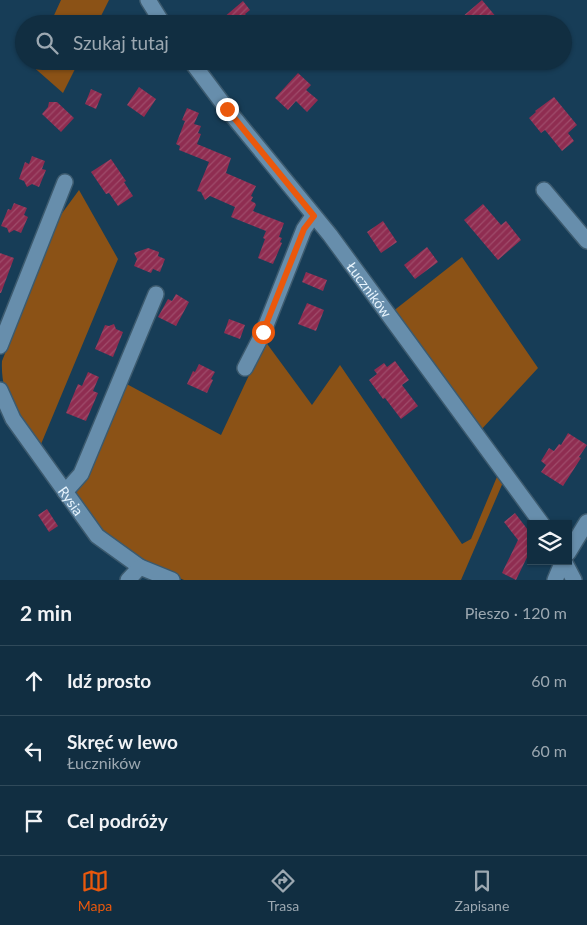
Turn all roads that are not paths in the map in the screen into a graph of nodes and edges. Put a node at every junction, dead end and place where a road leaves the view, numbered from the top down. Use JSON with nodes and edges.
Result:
{"nodes":[{"id":1,"x":148,"y":0,"type":"edge"},
{"id":2,"x":157,"y":15,"type":"edge"},
{"id":3,"x":198,"y":70,"type":"edge"},
{"id":4,"x":65,"y":182,"type":"dead end"},
{"id":5,"x":544,"y":190,"type":"dead end"},
{"id":6,"x":314,"y":216,"type":"junction"},
{"id":7,"x":587,"y":241,"type":"edge"},
{"id":8,"x":156,"y":294,"type":"dead end"},
{"id":9,"x":0,"y":346,"type":"edge"},
{"id":10,"x":245,"y":368,"type":"dead end"},
{"id":11,"x":0,"y":390,"type":"edge"},
{"id":12,"x":64,"y":492,"type":"junction"},
{"id":13,"x":539,"y":520,"type":"edge"},
{"id":14,"x":587,"y":522,"type":"edge"},
{"id":15,"x":572,"y":546,"type":"edge"},
{"id":16,"x":562,"y":565,"type":"edge"},
{"id":17,"x":566,"y":565,"type":"edge"},
{"id":18,"x":140,"y":567,"type":"junction"},
{"id":19,"x":128,"y":580,"type":"edge"},
{"id":20,"x":172,"y":580,"type":"edge"},
{"id":21,"x":555,"y":580,"type":"edge"},
{"id":22,"x":574,"y":580,"type":"edge"}],
"edges":[{"from":1,"to":2,"type":"street"},
{"from":3,"to":6,"type":"street","name":"Łuczników"},
{"from":4,"to":9,"type":"street"},
{"from":5,"to":7,"type":"street"},
{"from":6,"to":10,"type":"street"},
{"from":6,"to":13,"type":"street","name":"Łuczników"},
{"from":8,"to":12,"type":"street"},
{"from":11,"to":12,"type":"street","name":"Rysia"},
{"from":12,"to":18,"type":"street","name":"Rysia"},
{"from":14,"to":15,"type":"street"},
{"from":16,"to":21,"type":"street"},
{"from":17,"to":22,"type":"street"},
{"from":18,"to":19,"type":"street"},
{"from":18,"to":20,"type":"street","name":"Rysia"}]}
